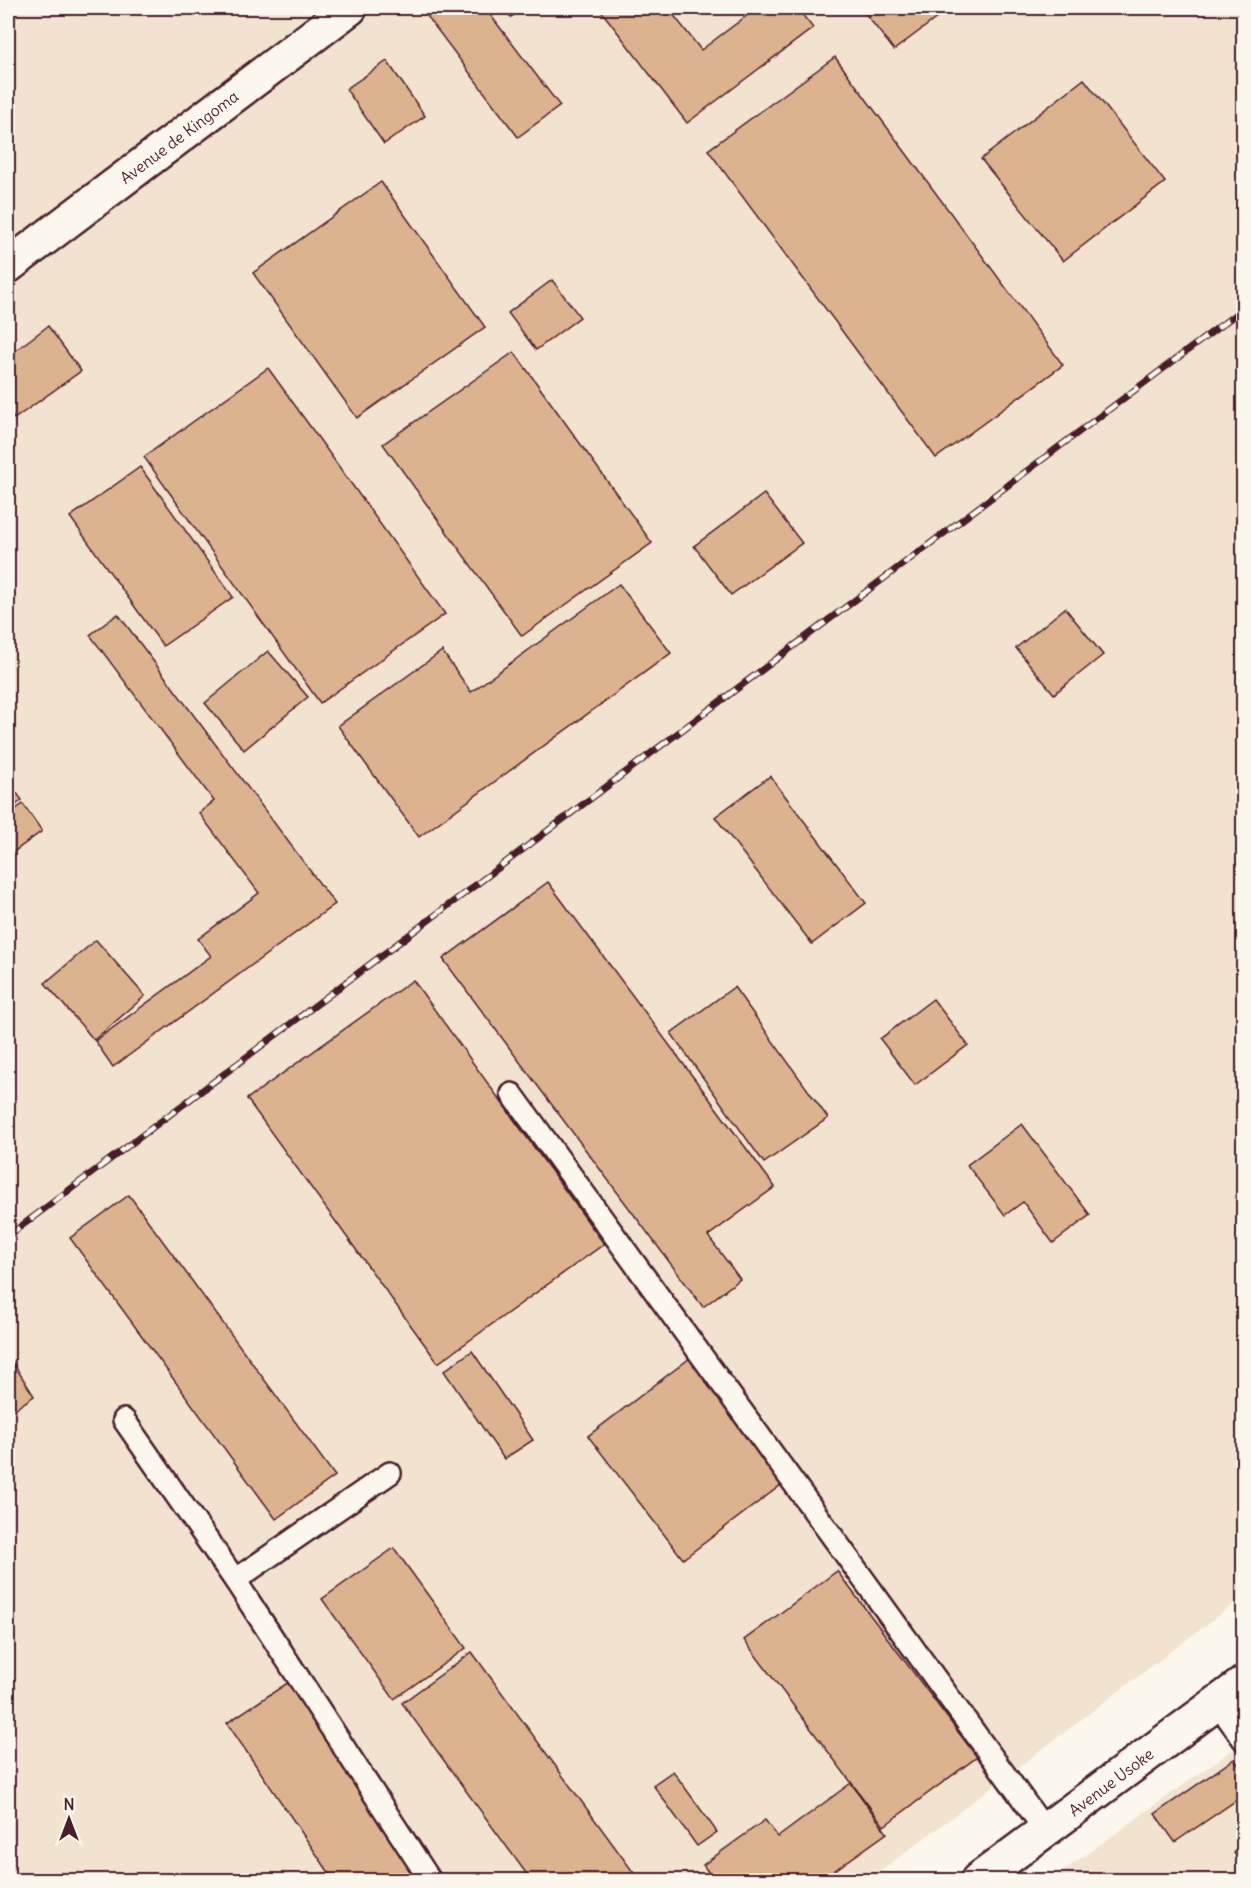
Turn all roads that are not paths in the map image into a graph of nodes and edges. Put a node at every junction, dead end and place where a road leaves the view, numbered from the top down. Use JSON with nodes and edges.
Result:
{"nodes":[{"id":1,"x":350,"y":8,"type":"edge"},
{"id":2,"x":8,"y":266,"type":"edge"},
{"id":3,"x":512,"y":1094,"type":"dead end"},
{"id":4,"x":124,"y":1420,"type":"dead end"},
{"id":5,"x":390,"y":1473,"type":"dead end"},
{"id":6,"x":235,"y":1580,"type":"junction"},
{"id":7,"x":1244,"y":1683,"type":"edge"},
{"id":8,"x":1217,"y":1703,"type":"junction"},
{"id":9,"x":1244,"y":1740,"type":"edge"},
{"id":10,"x":1045,"y":1830,"type":"junction"},
{"id":11,"x":430,"y":1881,"type":"edge"},
{"id":12,"x":978,"y":1881,"type":"edge"}],
"edges":[{"from":1,"to":2,"type":"street","name":"Avenue de Kingoma"},
{"from":3,"to":10,"type":"lane"},
{"from":4,"to":6,"type":"lane"},
{"from":5,"to":6,"type":"lane"},
{"from":6,"to":11,"type":"lane"},
{"from":7,"to":8,"type":"street","name":"Avenue Usoke"},
{"from":8,"to":9,"type":"lane"},
{"from":8,"to":10,"type":"street","name":"Avenue Usoke"},
{"from":10,"to":12,"type":"street","name":"Avenue Usoke"}]}
